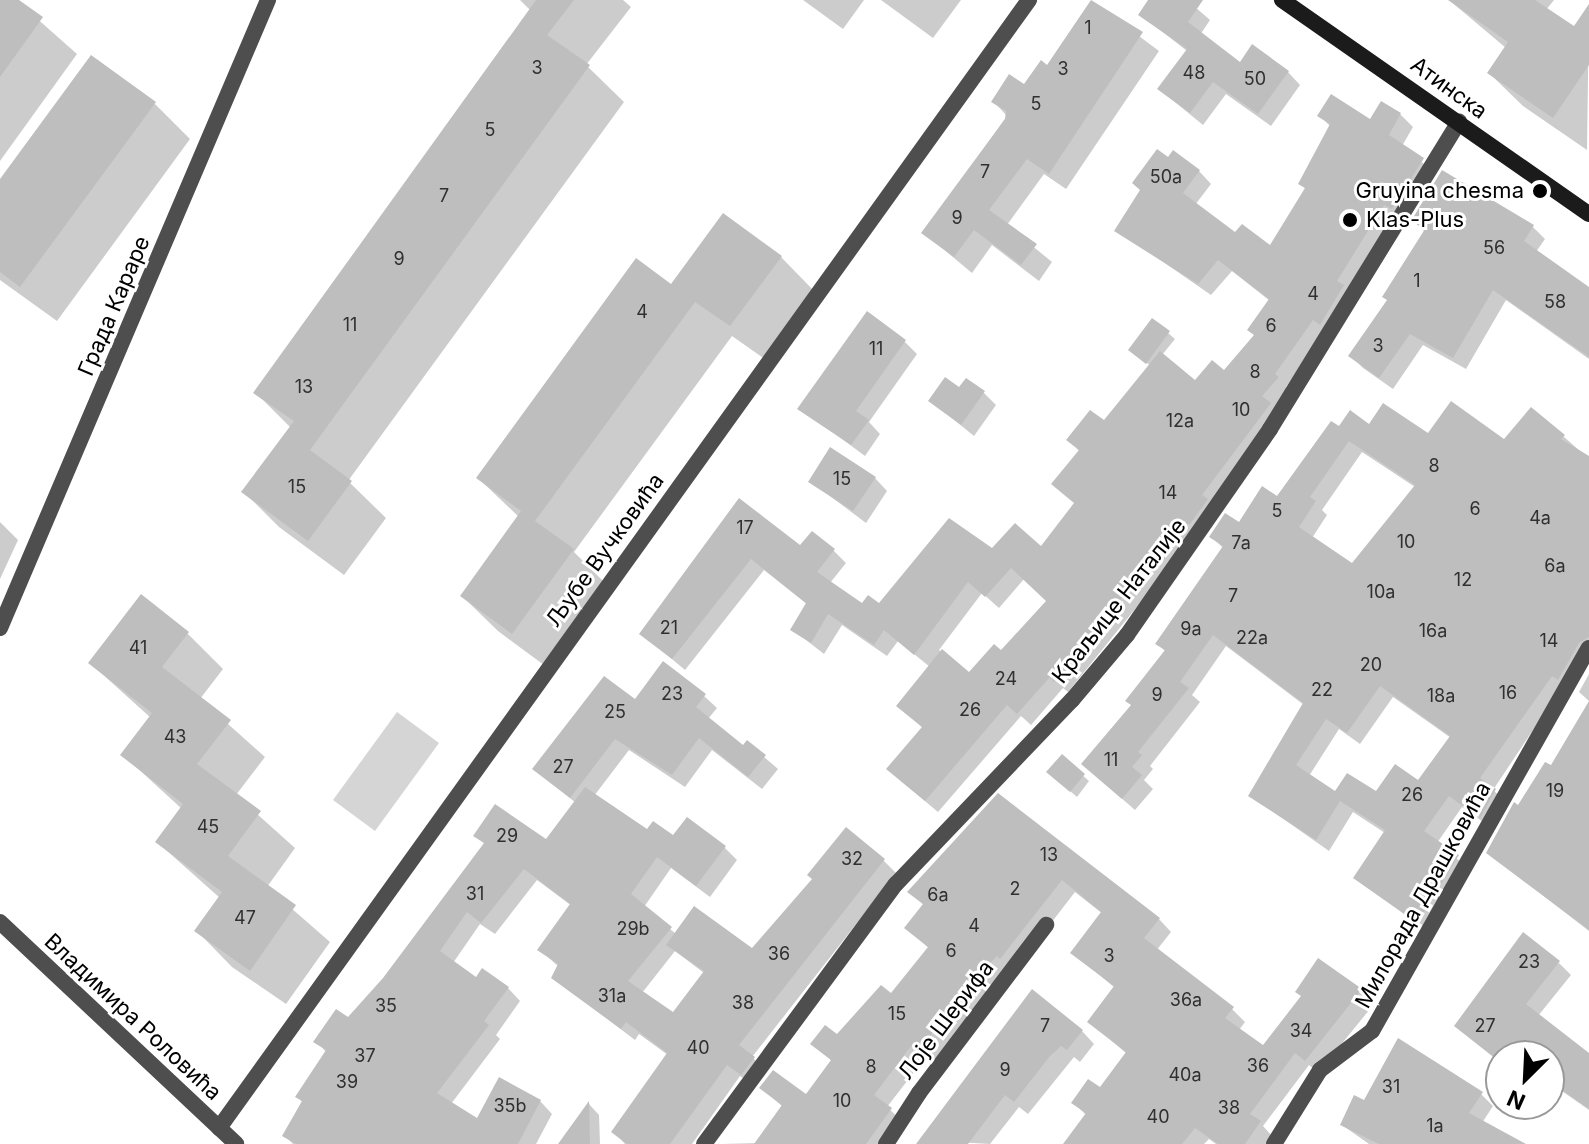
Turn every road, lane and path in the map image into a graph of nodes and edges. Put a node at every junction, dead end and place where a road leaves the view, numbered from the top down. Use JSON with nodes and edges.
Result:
{"nodes":[{"id":1,"x":268,"y":0,"type":"edge"},
{"id":2,"x":1029,"y":0,"type":"edge"},
{"id":3,"x":1282,"y":0,"type":"edge"},
{"id":4,"x":1459,"y":122,"type":"junction"},
{"id":5,"x":1589,"y":214,"type":"edge"},
{"id":6,"x":0,"y":628,"type":"edge"},
{"id":7,"x":1589,"y":648,"type":"edge"},
{"id":8,"x":0,"y":922,"type":"edge"},
{"id":9,"x":1046,"y":925,"type":"dead end"},
{"id":10,"x":219,"y":1128,"type":"junction"},
{"id":11,"x":236,"y":1144,"type":"edge"},
{"id":12,"x":704,"y":1144,"type":"edge"},
{"id":13,"x":886,"y":1144,"type":"edge"},
{"id":14,"x":1274,"y":1144,"type":"edge"}],
"edges":[{"from":1,"to":6,"type":"street","name":"Града Караре"},
{"from":2,"to":10,"type":"street","name":"Љубе Вучковића"},
{"from":3,"to":4,"type":"street","name":"Атинска"},
{"from":4,"to":5,"type":"street","name":"Атинска"},
{"from":4,"to":12,"type":"street","name":"Краљице Наталије"},
{"from":7,"to":14,"type":"street","name":"Милорада Драшковића"},
{"from":8,"to":10,"type":"street","name":"Владимира Роловића"},
{"from":9,"to":13,"type":"street","name":"Лоје Шерифа"},
{"from":10,"to":11,"type":"street","name":"Владимира Роловића"}]}
